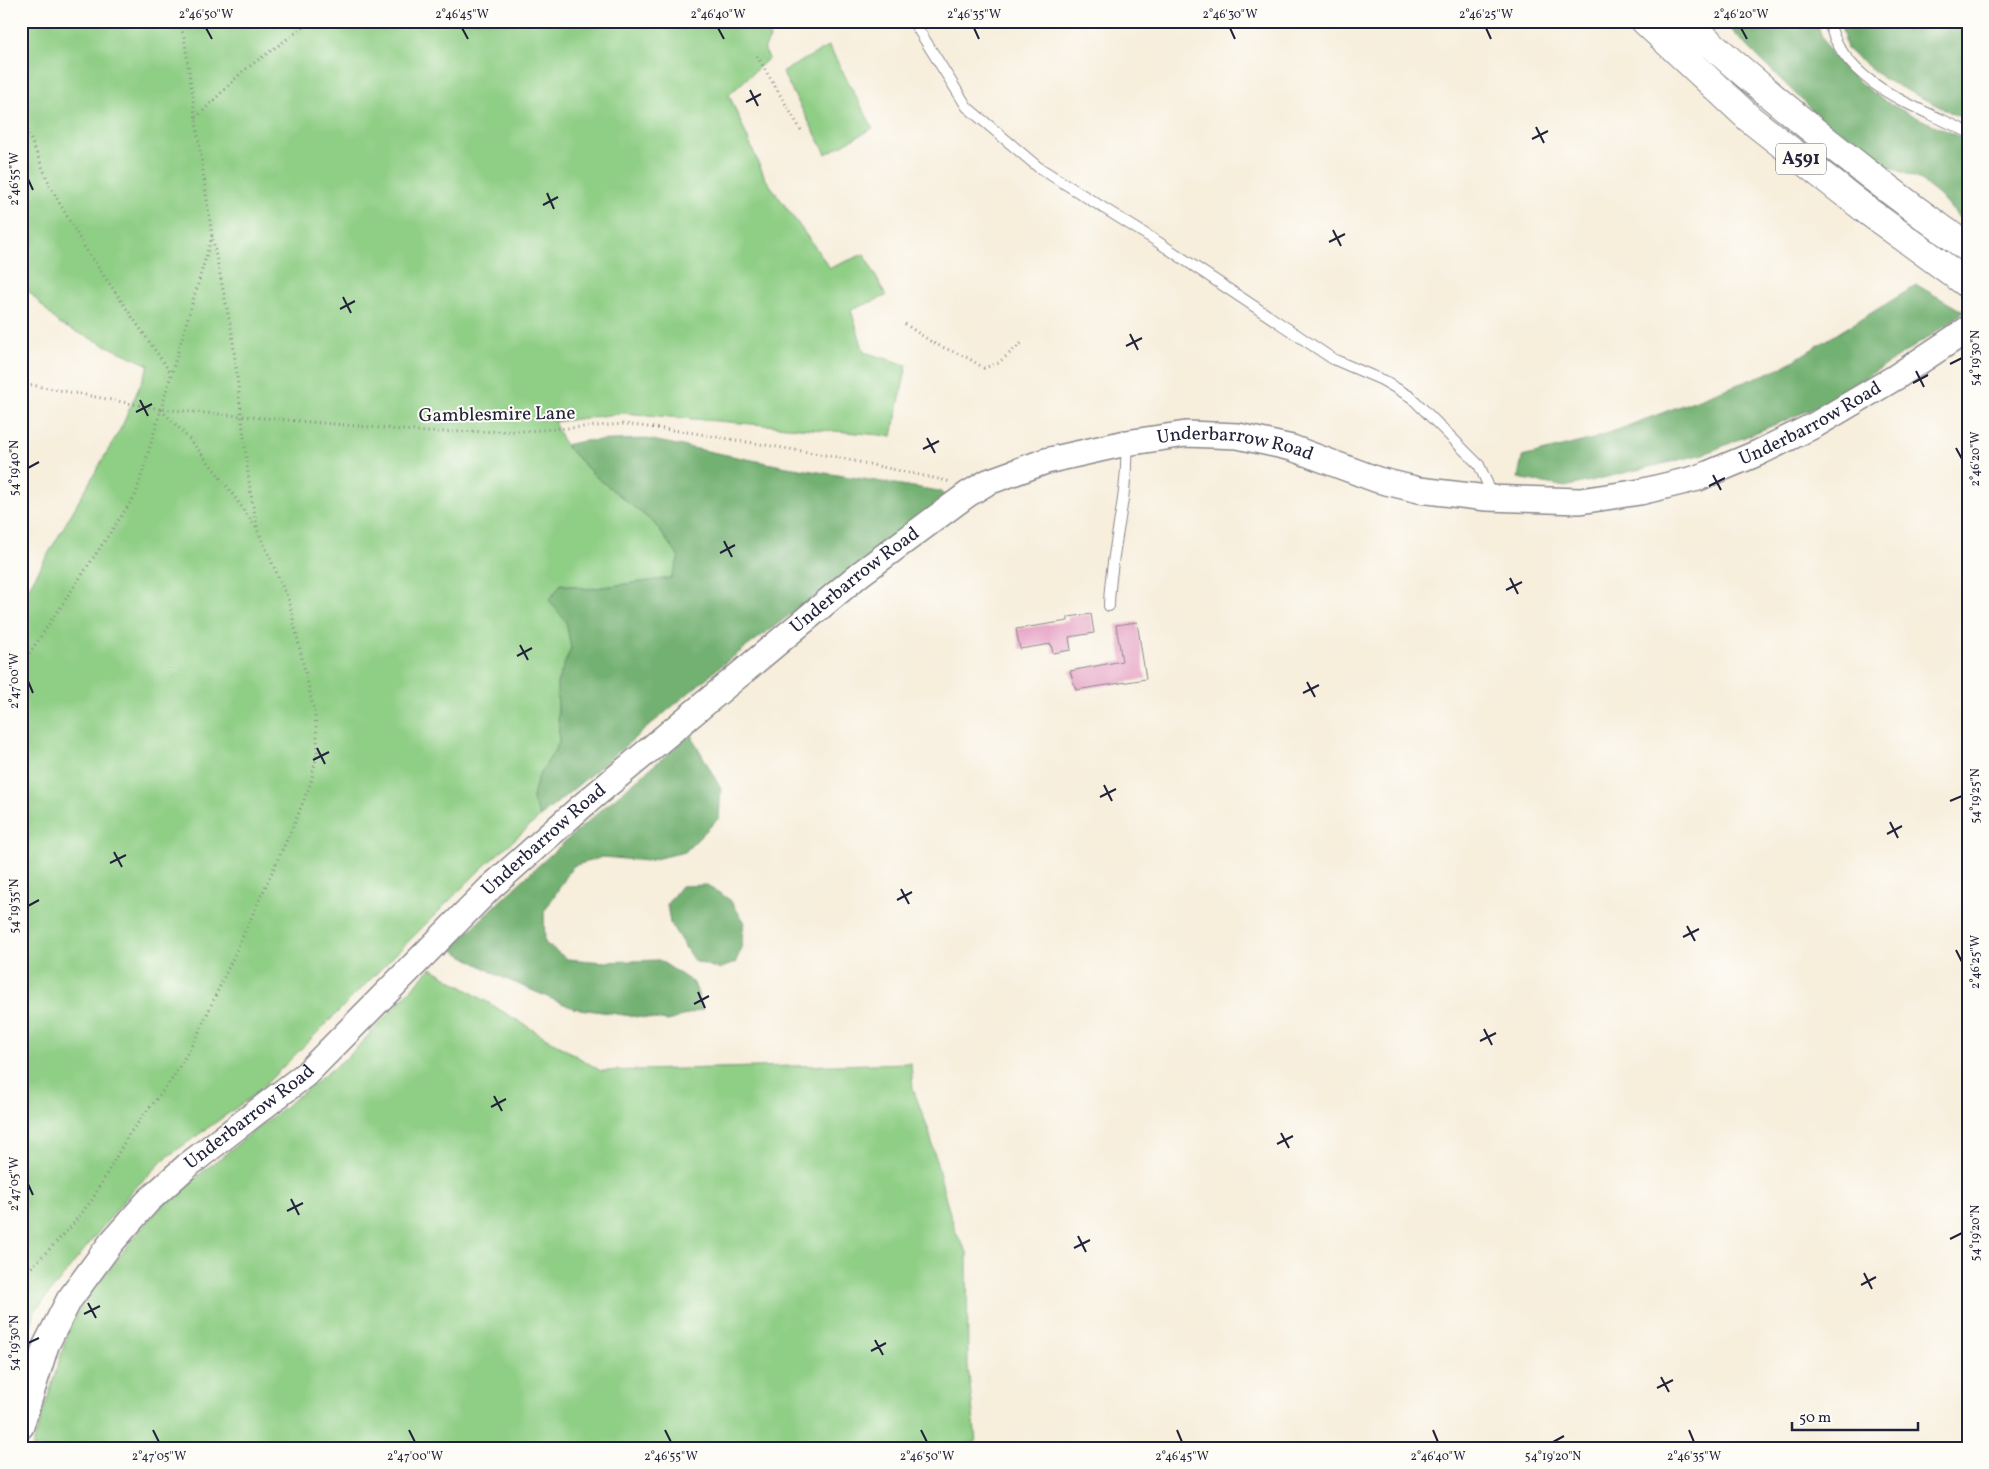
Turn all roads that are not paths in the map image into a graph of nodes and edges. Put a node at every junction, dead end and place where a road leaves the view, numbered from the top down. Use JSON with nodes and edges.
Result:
{"nodes":[{"id":1,"x":913,"y":21,"type":"edge"},
{"id":2,"x":1645,"y":21,"type":"edge"},
{"id":3,"x":1685,"y":21,"type":"edge"},
{"id":4,"x":1829,"y":21,"type":"edge"},
{"id":5,"x":1707,"y":32,"type":"edge"},
{"id":6,"x":1968,"y":132,"type":"edge"},
{"id":7,"x":1968,"y":248,"type":"edge"},
{"id":8,"x":1968,"y":284,"type":"edge"},
{"id":9,"x":1965,"y":331,"type":"edge"},
{"id":10,"x":1126,"y":443,"type":"junction"},
{"id":11,"x":1487,"y":498,"type":"junction"},
{"id":12,"x":1109,"y":606,"type":"dead end"},
{"id":13,"x":21,"y":1426,"type":"edge"}],
"edges":[{"from":1,"to":11,"type":"lane"},
{"from":2,"to":8,"type":"highway","number":"A591"},
{"from":3,"to":5,"type":"highway","number":"A591"},
{"from":4,"to":6,"type":"lane"},
{"from":5,"to":7,"type":"highway","number":"A591"},
{"from":9,"to":11,"type":"street","name":"Underbarrow Road"},
{"from":10,"to":11,"type":"street","name":"Underbarrow Road"},
{"from":10,"to":12,"type":"lane"},
{"from":10,"to":13,"type":"street","name":"Underbarrow Road"}]}
